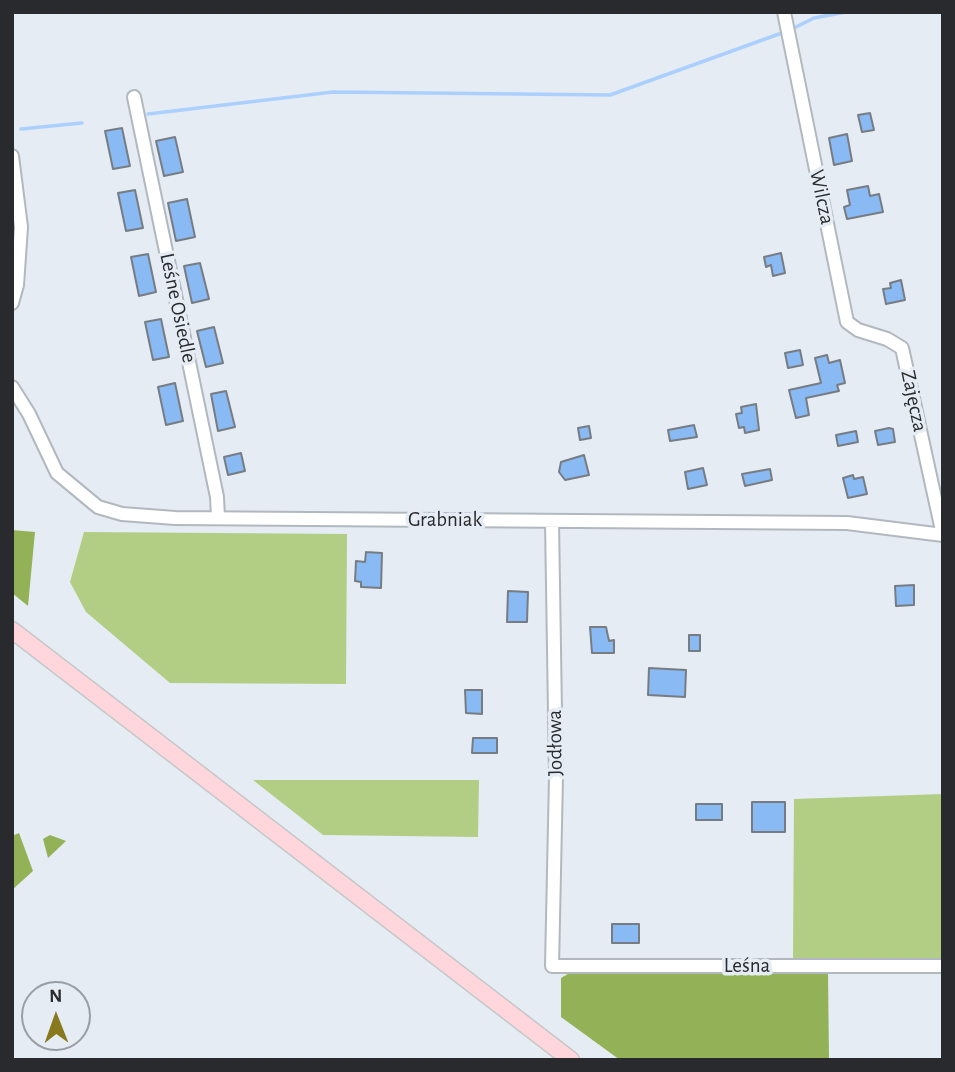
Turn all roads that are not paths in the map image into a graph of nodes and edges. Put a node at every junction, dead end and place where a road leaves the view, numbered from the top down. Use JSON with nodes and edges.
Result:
{"nodes":[{"id":1,"x":784,"y":12,"type":"edge"},
{"id":2,"x":134,"y":97,"type":"dead end"},
{"id":3,"x":12,"y":156,"type":"edge"},
{"id":4,"x":12,"y":303,"type":"edge"},
{"id":5,"x":902,"y":348,"type":"joint"},
{"id":6,"x":12,"y":387,"type":"edge"},
{"id":7,"x":218,"y":519,"type":"junction"},
{"id":8,"x":552,"y":521,"type":"junction"},
{"id":9,"x":943,"y":536,"type":"edge"},
{"id":10,"x":16,"y":635,"type":"edge"},
{"id":11,"x":552,"y":966,"type":"joint"},
{"id":12,"x":943,"y":966,"type":"edge"},
{"id":13,"x":571,"y":1060,"type":"edge"}],
"edges":[{"from":1,"to":5,"type":"street","name":"Wilcza"},
{"from":2,"to":7,"type":"street","name":"Leśne Osiedle"},
{"from":3,"to":4,"type":"street"},
{"from":5,"to":9,"type":"street","name":"Zajęcza"},
{"from":6,"to":7,"type":"street","name":"Grabniak"},
{"from":7,"to":8,"type":"street","name":"Grabniak"},
{"from":8,"to":9,"type":"street","name":"Grabniak"},
{"from":8,"to":11,"type":"street","name":"Jodłowa"},
{"from":10,"to":13,"type":"main road"},
{"from":11,"to":12,"type":"street","name":"Leśna"}]}
